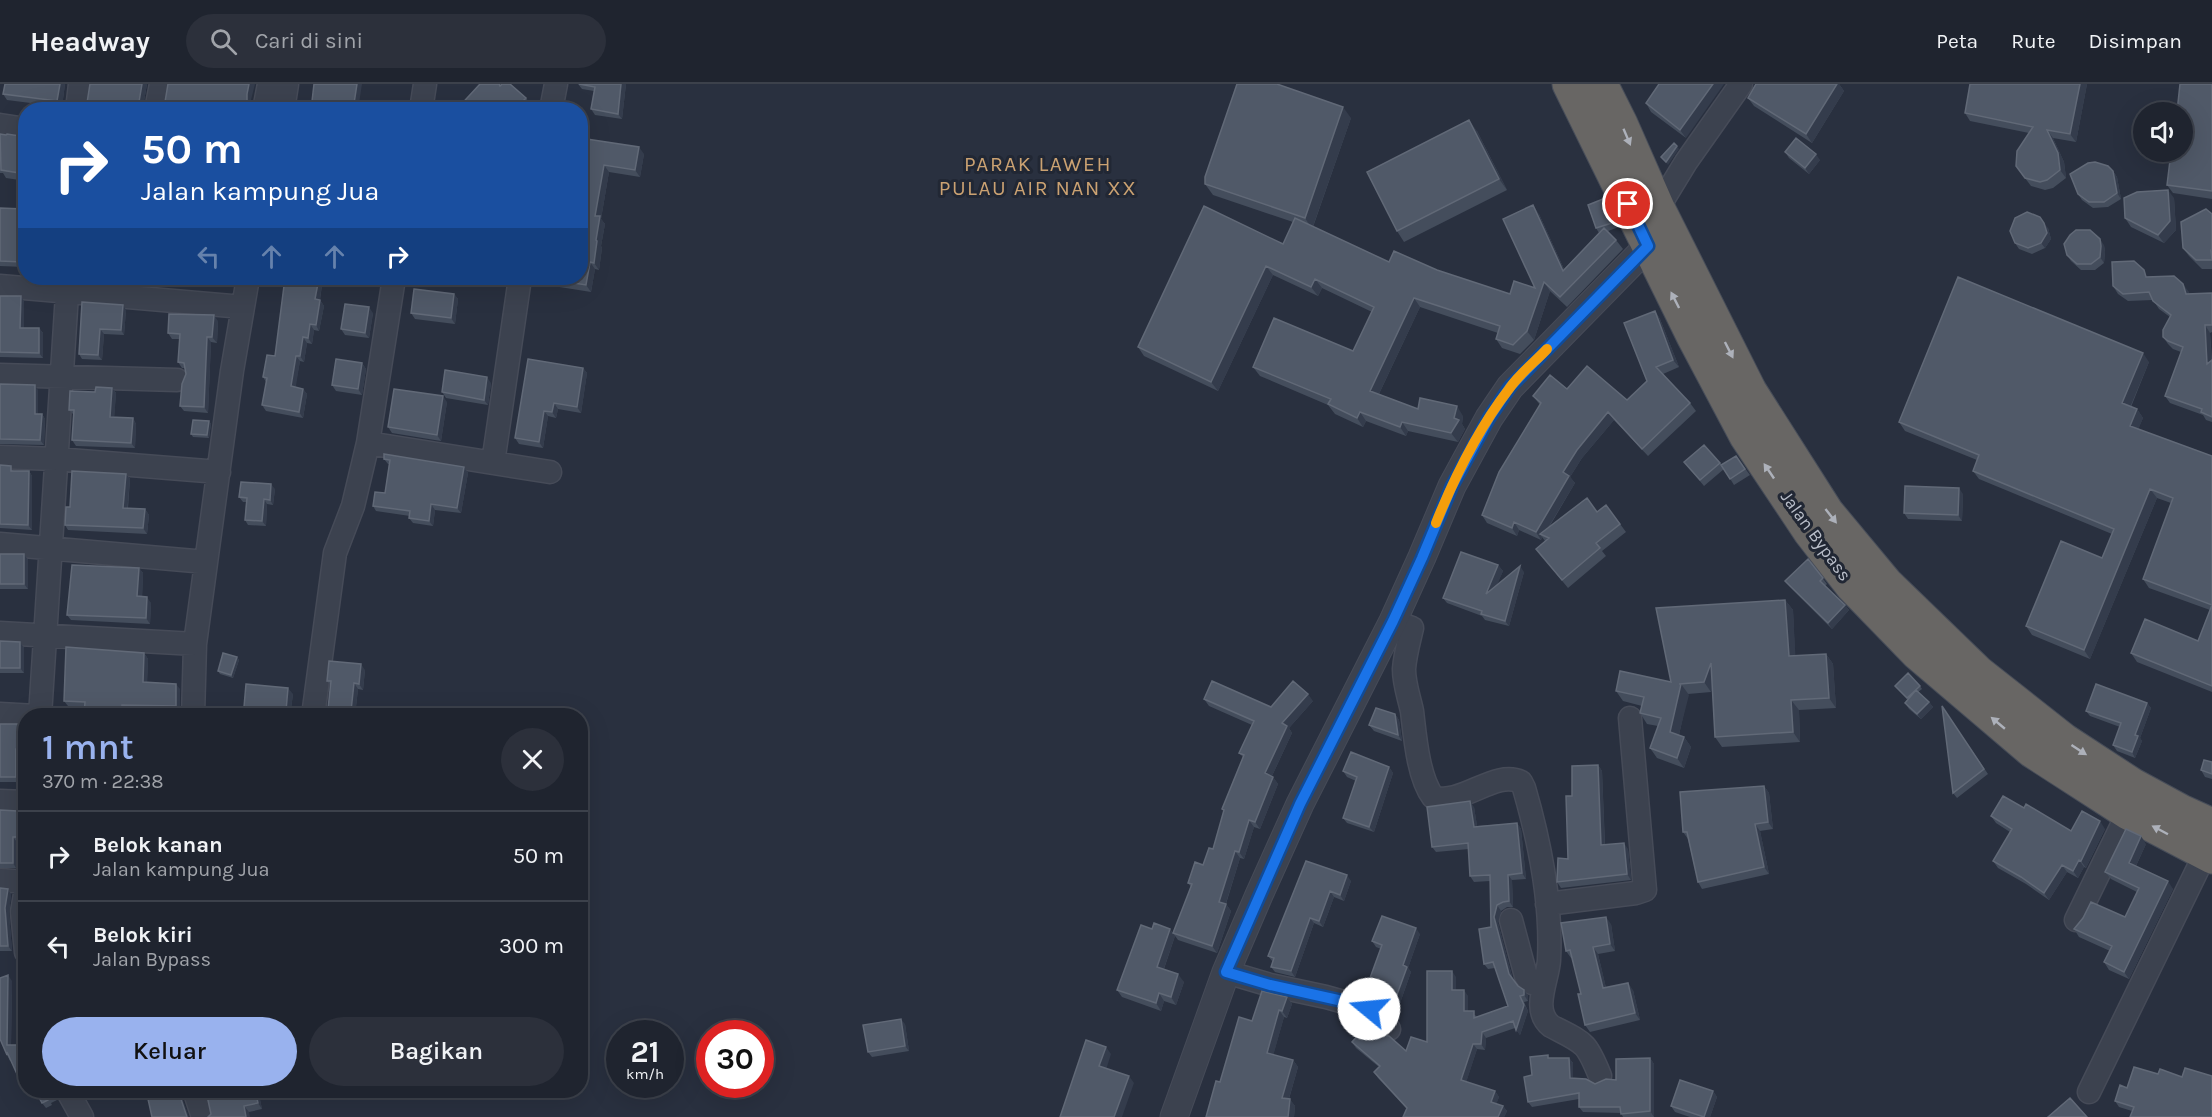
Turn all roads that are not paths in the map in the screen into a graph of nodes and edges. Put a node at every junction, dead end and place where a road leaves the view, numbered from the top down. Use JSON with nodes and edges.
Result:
{"nodes":[{"id":1,"x":80,"y":84,"type":"edge"},
{"id":2,"x":161,"y":84,"type":"edge"},
{"id":3,"x":269,"y":84,"type":"edge"},
{"id":4,"x":287,"y":84,"type":"edge"},
{"id":5,"x":425,"y":84,"type":"edge"},
{"id":6,"x":556,"y":84,"type":"edge"},
{"id":7,"x":1569,"y":84,"type":"edge"},
{"id":8,"x":1601,"y":84,"type":"edge"},
{"id":9,"x":1741,"y":84,"type":"edge"},
{"id":10,"x":78,"y":102,"type":"edge"},
{"id":11,"x":158,"y":102,"type":"edge"},
{"id":12,"x":266,"y":102,"type":"edge"},
{"id":13,"x":284,"y":102,"type":"edge"},
{"id":14,"x":422,"y":102,"type":"edge"},
{"id":15,"x":553,"y":102,"type":"edge"},
{"id":16,"x":0,"y":125,"type":"edge"},
{"id":17,"x":18,"y":128,"type":"edge"},
{"id":18,"x":1658,"y":208,"type":"junction"},
{"id":19,"x":1648,"y":246,"type":"junction"},
{"id":20,"x":0,"y":285,"type":"edge"},
{"id":21,"x":18,"y":285,"type":"edge"},
{"id":22,"x":68,"y":285,"type":"edge"},
{"id":23,"x":75,"y":285,"type":"edge"},
{"id":24,"x":247,"y":285,"type":"edge"},
{"id":25,"x":393,"y":285,"type":"edge"},
{"id":26,"x":519,"y":285,"type":"edge"},
{"id":27,"x":243,"y":308,"type":"junction"},
{"id":28,"x":0,"y":375,"type":"edge"},
{"id":29,"x":62,"y":378,"type":"junction"},
{"id":30,"x":177,"y":381,"type":"dead end"},
{"id":31,"x":368,"y":442,"type":"junction"},
{"id":32,"x":0,"y":457,"type":"edge"},
{"id":33,"x":56,"y":459,"type":"junction"},
{"id":34,"x":493,"y":463,"type":"junction"},
{"id":35,"x":219,"y":472,"type":"junction"},
{"id":36,"x":550,"y":472,"type":"dead end"},
{"id":37,"x":0,"y":544,"type":"edge"},
{"id":38,"x":51,"y":548,"type":"junction"},
{"id":39,"x":206,"y":562,"type":"junction"},
{"id":40,"x":1393,"y":621,"type":"junction"},
{"id":41,"x":0,"y":633,"type":"edge"},
{"id":42,"x":45,"y":636,"type":"junction"},
{"id":43,"x":195,"y":644,"type":"junction"},
{"id":44,"x":1970,"y":682,"type":"junction"},
{"id":45,"x":39,"y":708,"type":"edge"},
{"id":46,"x":193,"y":708,"type":"edge"},
{"id":47,"x":314,"y":708,"type":"edge"},
{"id":48,"x":0,"y":714,"type":"edge"},
{"id":49,"x":18,"y":715,"type":"edge"},
{"id":50,"x":1630,"y":718,"type":"dead end"},
{"id":51,"x":0,"y":801,"type":"edge"},
{"id":52,"x":18,"y":802,"type":"edge"},
{"id":53,"x":2128,"y":813,"type":"junction"},
{"id":54,"x":2210,"y":845,"type":"edge"},
{"id":55,"x":0,"y":880,"type":"edge"},
{"id":56,"x":18,"y":881,"type":"edge"},
{"id":57,"x":1547,"y":904,"type":"junction"},
{"id":58,"x":1511,"y":920,"type":"dead end"},
{"id":59,"x":2076,"y":920,"type":"dead end"},
{"id":60,"x":1226,"y":972,"type":"junction"},
{"id":61,"x":1543,"y":986,"type":"junction"},
{"id":62,"x":1389,"y":1029,"type":"dead end"},
{"id":63,"x":1600,"y":1076,"type":"dead end"},
{"id":64,"x":2089,"y":1092,"type":"dead end"},
{"id":65,"x":71,"y":1098,"type":"edge"},
{"id":66,"x":197,"y":1098,"type":"edge"},
{"id":67,"x":82,"y":1117,"type":"edge"},
{"id":68,"x":203,"y":1117,"type":"edge"},
{"id":69,"x":1174,"y":1117,"type":"edge"}],
"edges":[{"from":1,"to":10,"type":"street"},
{"from":2,"to":11,"type":"street"},
{"from":3,"to":12,"type":"street"},
{"from":4,"to":13,"type":"street"},
{"from":5,"to":14,"type":"street"},
{"from":6,"to":15,"type":"street"},
{"from":7,"to":19,"type":"highway","name":"Jalan Bypass"},
{"from":8,"to":18,"type":"highway","name":"Jalan Bypass","one_way":true},
{"from":9,"to":18,"type":"street"},
{"from":16,"to":17,"type":"street"},
{"from":18,"to":44,"type":"highway","name":"Jalan Bypass","one_way":true},
{"from":19,"to":40,"type":"street"},
{"from":44,"to":19,"type":"highway","name":"Jalan Bypass","one_way":true},
{"from":20,"to":21,"type":"street"},
{"from":22,"to":29,"type":"street"},
{"from":23,"to":27,"type":"street"},
{"from":24,"to":27,"type":"street"},
{"from":25,"to":31,"type":"street"},
{"from":26,"to":34,"type":"street"},
{"from":27,"to":35,"type":"street"},
{"from":28,"to":29,"type":"street"},
{"from":29,"to":30,"type":"street"},
{"from":29,"to":33,"type":"street"},
{"from":31,"to":34,"type":"street"},
{"from":31,"to":47,"type":"street"},
{"from":32,"to":33,"type":"street"},
{"from":33,"to":35,"type":"street"},
{"from":33,"to":38,"type":"street"},
{"from":34,"to":36,"type":"street"},
{"from":35,"to":39,"type":"street"},
{"from":37,"to":38,"type":"street"},
{"from":38,"to":39,"type":"street"},
{"from":38,"to":42,"type":"street"},
{"from":39,"to":43,"type":"street"},
{"from":40,"to":57,"type":"street"},
{"from":40,"to":60,"type":"street"},
{"from":41,"to":42,"type":"street"},
{"from":42,"to":43,"type":"street"},
{"from":42,"to":45,"type":"street"},
{"from":43,"to":46,"type":"street"},
{"from":53,"to":44,"type":"highway","name":"Jalan Bypass","one_way":true},
{"from":44,"to":54,"type":"highway","name":"Jalan Bypass","one_way":true},
{"from":48,"to":49,"type":"street"},
{"from":50,"to":57,"type":"street"},
{"from":51,"to":52,"type":"street"},
{"from":54,"to":53,"type":"highway","name":"Jalan Bypass","one_way":true},
{"from":53,"to":59,"type":"street"},
{"from":54,"to":64,"type":"street"},
{"from":55,"to":56,"type":"street"},
{"from":57,"to":61,"type":"street"},
{"from":58,"to":61,"type":"street"},
{"from":60,"to":62,"type":"street"},
{"from":60,"to":69,"type":"street"},
{"from":61,"to":63,"type":"street"},
{"from":65,"to":67,"type":"street"},
{"from":66,"to":68,"type":"street"}]}
